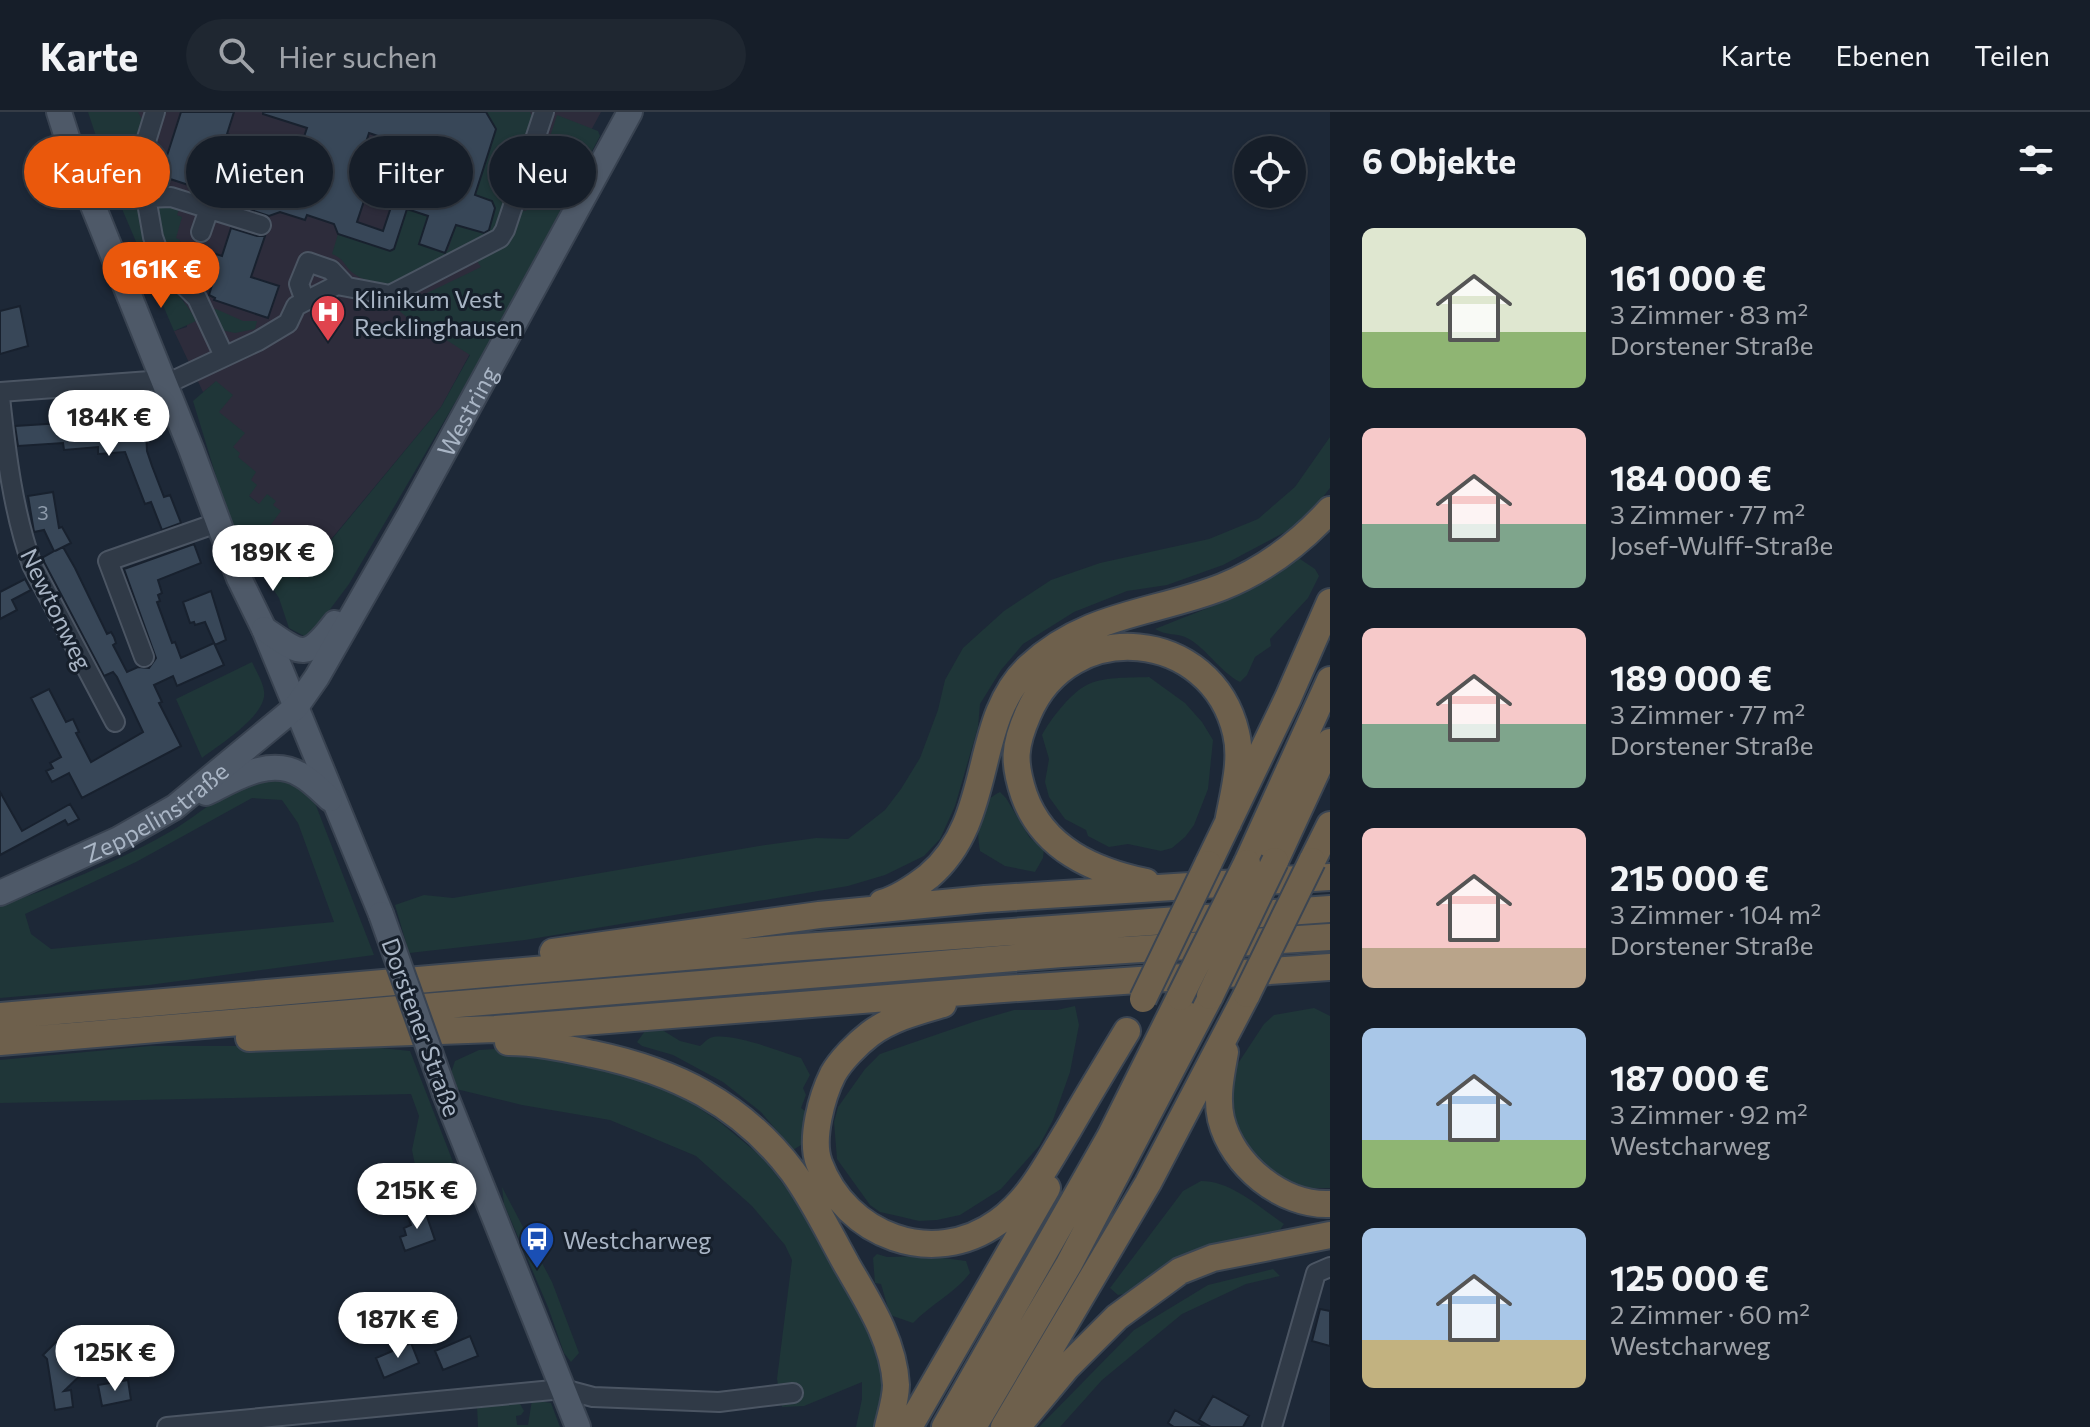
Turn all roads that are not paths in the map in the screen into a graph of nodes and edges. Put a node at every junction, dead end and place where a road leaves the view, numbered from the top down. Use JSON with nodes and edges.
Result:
{"nodes":[{"id":1,"x":59,"y":112,"type":"edge"},
{"id":2,"x":155,"y":112,"type":"edge"},
{"id":3,"x":544,"y":112,"type":"edge"},
{"id":4,"x":630,"y":112,"type":"edge"},
{"id":5,"x":148,"y":136,"type":"edge"},
{"id":6,"x":170,"y":197,"type":"edge"},
{"id":7,"x":148,"y":208,"type":"edge"},
{"id":8,"x":209,"y":209,"type":"junction"},
{"id":9,"x":261,"y":225,"type":"dead end"},
{"id":10,"x":201,"y":232,"type":"dead end"},
{"id":11,"x":346,"y":286,"type":"junction"},
{"id":12,"x":305,"y":301,"type":"junction"},
{"id":13,"x":224,"y":356,"type":"junction"},
{"id":14,"x":164,"y":380,"type":"junction"},
{"id":15,"x":0,"y":394,"type":"edge"},
{"id":16,"x":1330,"y":510,"type":"edge"},
{"id":17,"x":217,"y":523,"type":"junction"},
{"id":18,"x":383,"y":562,"type":"junction"},
{"id":19,"x":1330,"y":602,"type":"edge"},
{"id":20,"x":264,"y":629,"type":"junction"},
{"id":21,"x":144,"y":657,"type":"dead end"},
{"id":22,"x":1330,"y":680,"type":"edge"},
{"id":23,"x":296,"y":707,"type":"junction"},
{"id":24,"x":115,"y":722,"type":"dead end"},
{"id":25,"x":1330,"y":742,"type":"edge"},
{"id":26,"x":335,"y":803,"type":"junction"},
{"id":27,"x":175,"y":807,"type":"junction"},
{"id":28,"x":1228,"y":823,"type":"junction"},
{"id":29,"x":1330,"y":825,"type":"edge"},
{"id":30,"x":1321,"y":869,"type":"edge"},
{"id":31,"x":1176,"y":888,"type":"junction"},
{"id":32,"x":0,"y":893,"type":"edge"},
{"id":33,"x":1330,"y":909,"type":"edge"},
{"id":34,"x":819,"y":915,"type":"junction"},
{"id":35,"x":1330,"y":937,"type":"edge"},
{"id":36,"x":1330,"y":967,"type":"edge"},
{"id":37,"x":1277,"y":971,"type":"junction"},
{"id":38,"x":424,"y":978,"type":"junction"},
{"id":39,"x":1330,"y":978,"type":"edge"},
{"id":40,"x":989,"y":990,"type":"junction"},
{"id":41,"x":0,"y":1016,"type":"edge"},
{"id":42,"x":1230,"y":1028,"type":"junction"},
{"id":43,"x":1127,"y":1031,"type":"junction"},
{"id":44,"x":130,"y":1032,"type":"junction"},
{"id":45,"x":361,"y":1034,"type":"junction"},
{"id":46,"x":0,"y":1042,"type":"edge"},
{"id":47,"x":1330,"y":1204,"type":"edge"},
{"id":48,"x":1330,"y":1235,"type":"edge"},
{"id":49,"x":1330,"y":1267,"type":"edge"},
{"id":50,"x":563,"y":1389,"type":"junction"},
{"id":51,"x":793,"y":1393,"type":"dead end"},
{"id":52,"x":167,"y":1427,"type":"edge"},
{"id":53,"x":578,"y":1427,"type":"edge"},
{"id":54,"x":888,"y":1427,"type":"edge"},
{"id":55,"x":909,"y":1427,"type":"edge"},
{"id":56,"x":945,"y":1427,"type":"edge"},
{"id":57,"x":973,"y":1427,"type":"edge"},
{"id":58,"x":1004,"y":1427,"type":"edge"},
{"id":59,"x":1018,"y":1427,"type":"edge"},
{"id":60,"x":1272,"y":1427,"type":"edge"}],
"edges":[{"from":1,"to":14,"type":"main road","name":"Dorstener Straße"},
{"from":2,"to":5,"type":"street"},
{"from":3,"to":11,"type":"street"},
{"from":4,"to":18,"type":"main road","name":"Westring"},
{"from":6,"to":8,"type":"street"},
{"from":7,"to":13,"type":"street"},
{"from":8,"to":9,"type":"street"},
{"from":8,"to":10,"type":"street"},
{"from":11,"to":12,"type":"street"},
{"from":11,"to":12,"type":"street"},
{"from":12,"to":13,"type":"street"},
{"from":13,"to":14,"type":"street"},
{"from":14,"to":15,"type":"street"},
{"from":14,"to":17,"type":"main road","name":"Dorstener Straße"},
{"from":15,"to":24,"type":"street","name":"Newtonweg"},
{"from":16,"to":34,"type":"highway"},
{"from":17,"to":20,"type":"main road","name":"Dorstener Straße"},
{"from":17,"to":21,"type":"street"},
{"from":18,"to":20,"type":"main road"},
{"from":18,"to":23,"type":"main road","name":"Westring"},
{"from":19,"to":28,"type":"highway"},
{"from":20,"to":23,"type":"main road","name":"Dorstener Straße"},
{"from":22,"to":56,"type":"highway","bridge":true},
{"from":23,"to":26,"type":"main road","name":"Dorstener Straße"},
{"from":23,"to":27,"type":"main road","name":"Zeppelinstraße"},
{"from":25,"to":57,"type":"highway","bridge":true},
{"from":26,"to":27,"type":"main road"},
{"from":26,"to":50,"type":"main road","name":"Dorstener Straße","bridge":true},
{"from":27,"to":32,"type":"main road","name":"Zeppelinstraße"},
{"from":28,"to":31,"type":"highway"},
{"from":28,"to":43,"type":"highway","bridge":true},
{"from":29,"to":30,"type":"highway"},
{"from":30,"to":31,"type":"highway"},
{"from":30,"to":42,"type":"highway","bridge":true},
{"from":31,"to":34,"type":"highway"},
{"from":33,"to":38,"type":"highway"},
{"from":34,"to":38,"type":"highway"},
{"from":35,"to":44,"type":"highway"},
{"from":36,"to":37,"type":"highway"},
{"from":37,"to":39,"type":"highway"},
{"from":37,"to":40,"type":"highway"},
{"from":38,"to":41,"type":"highway"},
{"from":40,"to":43,"type":"highway"},
{"from":40,"to":45,"type":"highway"},
{"from":42,"to":47,"type":"highway"},
{"from":42,"to":58,"type":"highway"},
{"from":43,"to":55,"type":"highway"},
{"from":44,"to":45,"type":"highway"},
{"from":44,"to":46,"type":"highway"},
{"from":45,"to":54,"type":"highway"},
{"from":48,"to":59,"type":"highway"},
{"from":49,"to":60,"type":"street"},
{"from":50,"to":51,"type":"street"},
{"from":50,"to":52,"type":"street"},
{"from":50,"to":53,"type":"main road","name":"Dorstener Straße"}]}
